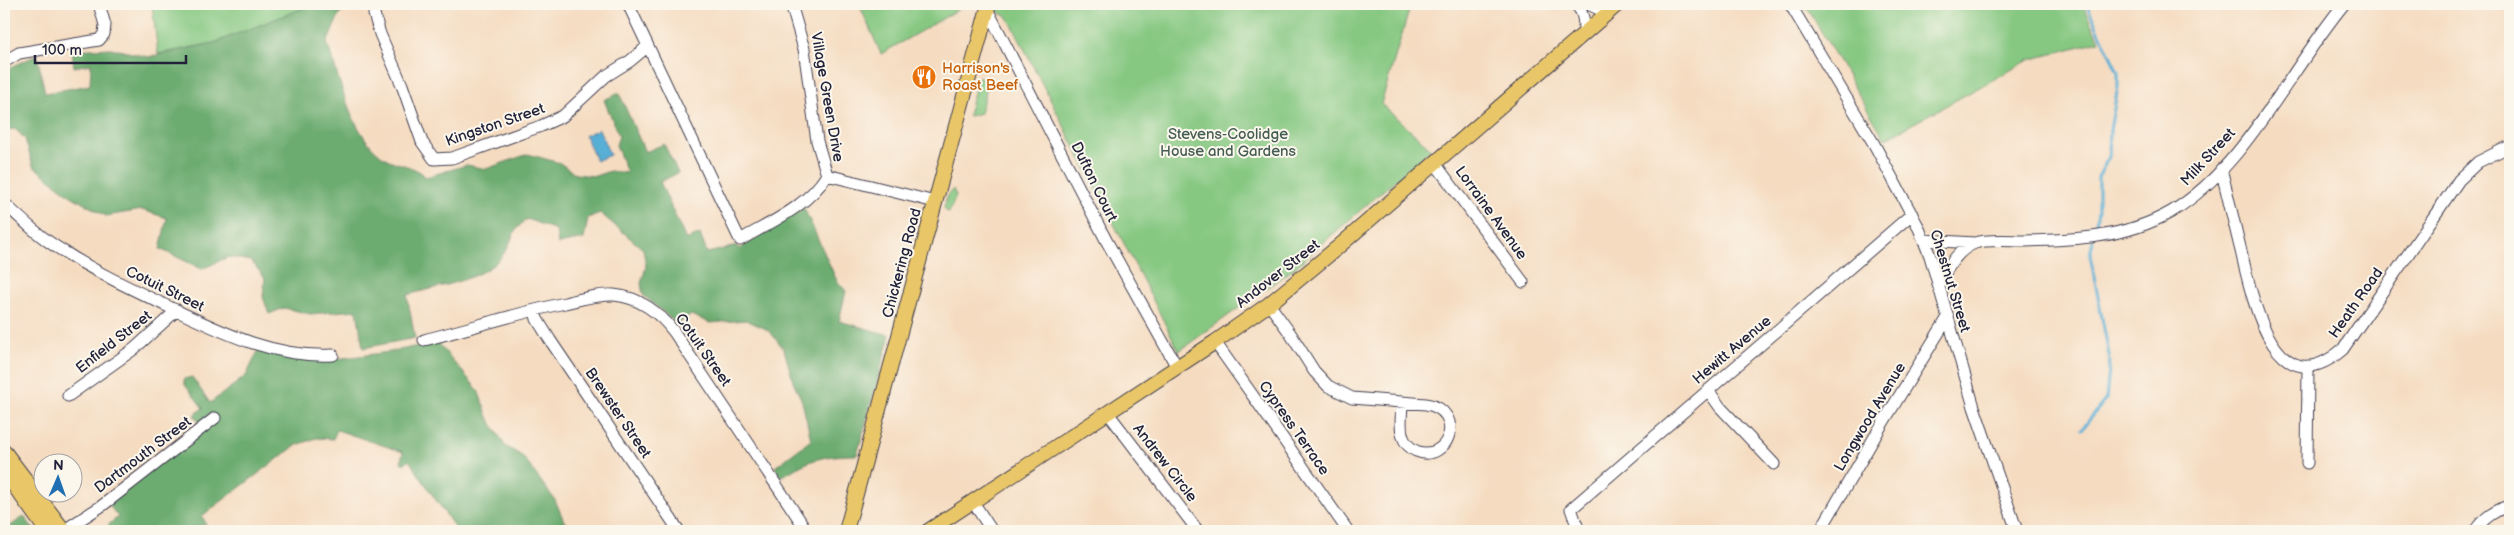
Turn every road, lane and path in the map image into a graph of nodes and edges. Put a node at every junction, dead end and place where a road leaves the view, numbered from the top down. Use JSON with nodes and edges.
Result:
{"nodes":[{"id":1,"x":99,"y":4,"type":"edge"},
{"id":2,"x":376,"y":4,"type":"edge"},
{"id":3,"x":628,"y":4,"type":"edge"},
{"id":4,"x":791,"y":4,"type":"edge"},
{"id":5,"x":1575,"y":4,"type":"edge"},
{"id":6,"x":1588,"y":4,"type":"edge"},
{"id":7,"x":1790,"y":4,"type":"edge"},
{"id":8,"x":2344,"y":4,"type":"edge"},
{"id":9,"x":988,"y":6,"type":"edge"},
{"id":10,"x":1613,"y":8,"type":"edge"},
{"id":11,"x":1584,"y":33,"type":"junction"},
{"id":12,"x":648,"y":46,"type":"junction"},
{"id":13,"x":4,"y":62,"type":"edge"},
{"id":14,"x":2510,"y":146,"type":"edge"},
{"id":15,"x":1434,"y":162,"type":"junction"},
{"id":16,"x":2221,"y":169,"type":"junction"},
{"id":17,"x":826,"y":175,"type":"junction"},
{"id":18,"x":935,"y":202,"type":"junction"},
{"id":19,"x":4,"y":203,"type":"edge"},
{"id":20,"x":1912,"y":214,"type":"junction"},
{"id":21,"x":1923,"y":240,"type":"junction"},
{"id":22,"x":1975,"y":243,"type":"junction"},
{"id":23,"x":1523,"y":282,"type":"dead end"},
{"id":24,"x":1938,"y":285,"type":"junction"},
{"id":25,"x":1269,"y":304,"type":"junction"},
{"id":26,"x":177,"y":310,"type":"junction"},
{"id":27,"x":535,"y":310,"type":"junction"},
{"id":28,"x":1947,"y":319,"type":"junction"},
{"id":29,"x":424,"y":340,"type":"dead end"},
{"id":30,"x":1215,"y":342,"type":"junction"},
{"id":31,"x":333,"y":356,"type":"dead end"},
{"id":32,"x":2308,"y":366,"type":"junction"},
{"id":33,"x":1177,"y":367,"type":"junction"},
{"id":34,"x":1708,"y":390,"type":"junction"},
{"id":35,"x":68,"y":396,"type":"dead end"},
{"id":36,"x":1402,"y":402,"type":"junction"},
{"id":37,"x":1108,"y":413,"type":"junction"},
{"id":38,"x":215,"y":418,"type":"dead end"},
{"id":39,"x":4,"y":453,"type":"edge"},
{"id":40,"x":1774,"y":464,"type":"dead end"},
{"id":41,"x":2307,"y":464,"type":"dead end"},
{"id":42,"x":4,"y":470,"type":"edge"},
{"id":43,"x":973,"y":502,"type":"junction"},
{"id":44,"x":2510,"y":505,"type":"edge"},
{"id":45,"x":848,"y":529,"type":"edge"},
{"id":46,"x":48,"y":531,"type":"edge"},
{"id":47,"x":63,"y":531,"type":"edge"},
{"id":48,"x":680,"y":531,"type":"edge"},
{"id":49,"x":807,"y":531,"type":"edge"},
{"id":50,"x":928,"y":531,"type":"edge"},
{"id":51,"x":992,"y":531,"type":"edge"},
{"id":52,"x":1198,"y":531,"type":"edge"},
{"id":53,"x":1348,"y":531,"type":"edge"},
{"id":54,"x":1579,"y":531,"type":"edge"},
{"id":55,"x":1820,"y":531,"type":"edge"},
{"id":56,"x":2016,"y":531,"type":"edge"},
{"id":57,"x":2475,"y":531,"type":"edge"}],
"edges":[{"from":1,"to":13,"type":"street"},
{"from":2,"to":12,"type":"street","name":"Kingston Street"},
{"from":3,"to":12,"type":"street"},
{"from":4,"to":17,"type":"street","name":"Village Green Drive"},
{"from":5,"to":11,"type":"street"},
{"from":6,"to":10,"type":"street"},
{"from":7,"to":20,"type":"street","name":"Chestnut Street"},
{"from":8,"to":16,"type":"street","name":"Milk Street"},
{"from":9,"to":18,"type":"main road","name":"Chickering Road"},
{"from":9,"to":33,"type":"street","name":"Dufton Court"},
{"from":10,"to":11,"type":"main road","name":"Andover Street"},
{"from":11,"to":15,"type":"main road","name":"Andover Street"},
{"from":12,"to":17,"type":"street"},
{"from":14,"to":32,"type":"street","name":"Heath Road"},
{"from":15,"to":23,"type":"street","name":"Lorraine Avenue"},
{"from":15,"to":25,"type":"main road","name":"Andover Street"},
{"from":16,"to":22,"type":"street","name":"Milk Street"},
{"from":16,"to":32,"type":"street"},
{"from":17,"to":18,"type":"street","name":"Village Green Drive"},
{"from":18,"to":45,"type":"main road","name":"Chickering Road"},
{"from":19,"to":26,"type":"street","name":"Cotuit Street"},
{"from":20,"to":21,"type":"street","name":"Chestnut Street"},
{"from":20,"to":34,"type":"street","name":"Hewitt Avenue"},
{"from":21,"to":22,"type":"street","name":"Milk Street"},
{"from":21,"to":24,"type":"street","name":"Chestnut Street"},
{"from":22,"to":24,"type":"street"},
{"from":24,"to":28,"type":"street","name":"Chestnut Street"},
{"from":25,"to":30,"type":"main road","name":"Andover Street"},
{"from":25,"to":36,"type":"street"},
{"from":26,"to":31,"type":"street","name":"Cotuit Street"},
{"from":26,"to":35,"type":"street","name":"Enfield Street"},
{"from":27,"to":29,"type":"street","name":"Cotuit Street"},
{"from":27,"to":48,"type":"street","name":"Brewster Street"},
{"from":27,"to":49,"type":"street","name":"Cotuit Street"},
{"from":28,"to":55,"type":"street","name":"Longwood Avenue"},
{"from":28,"to":56,"type":"street","name":"Chestnut Street"},
{"from":30,"to":33,"type":"main road","name":"Andover Street"},
{"from":30,"to":53,"type":"street","name":"Cypress Terrace"},
{"from":32,"to":41,"type":"street"},
{"from":33,"to":37,"type":"main road","name":"Andover Street"},
{"from":34,"to":40,"type":"street"},
{"from":34,"to":54,"type":"street","name":"Hewitt Avenue"},
{"from":36,"to":36,"type":"street"},
{"from":37,"to":43,"type":"main road","name":"Andover Street"},
{"from":37,"to":52,"type":"street","name":"Andrew Circle"},
{"from":38,"to":47,"type":"street","name":"Dartmouth Street"},
{"from":39,"to":47,"type":"highway"},
{"from":42,"to":46,"type":"highway"},
{"from":43,"to":50,"type":"main road","name":"Andover Street"},
{"from":43,"to":51,"type":"street"},
{"from":44,"to":57,"type":"street"}]}
